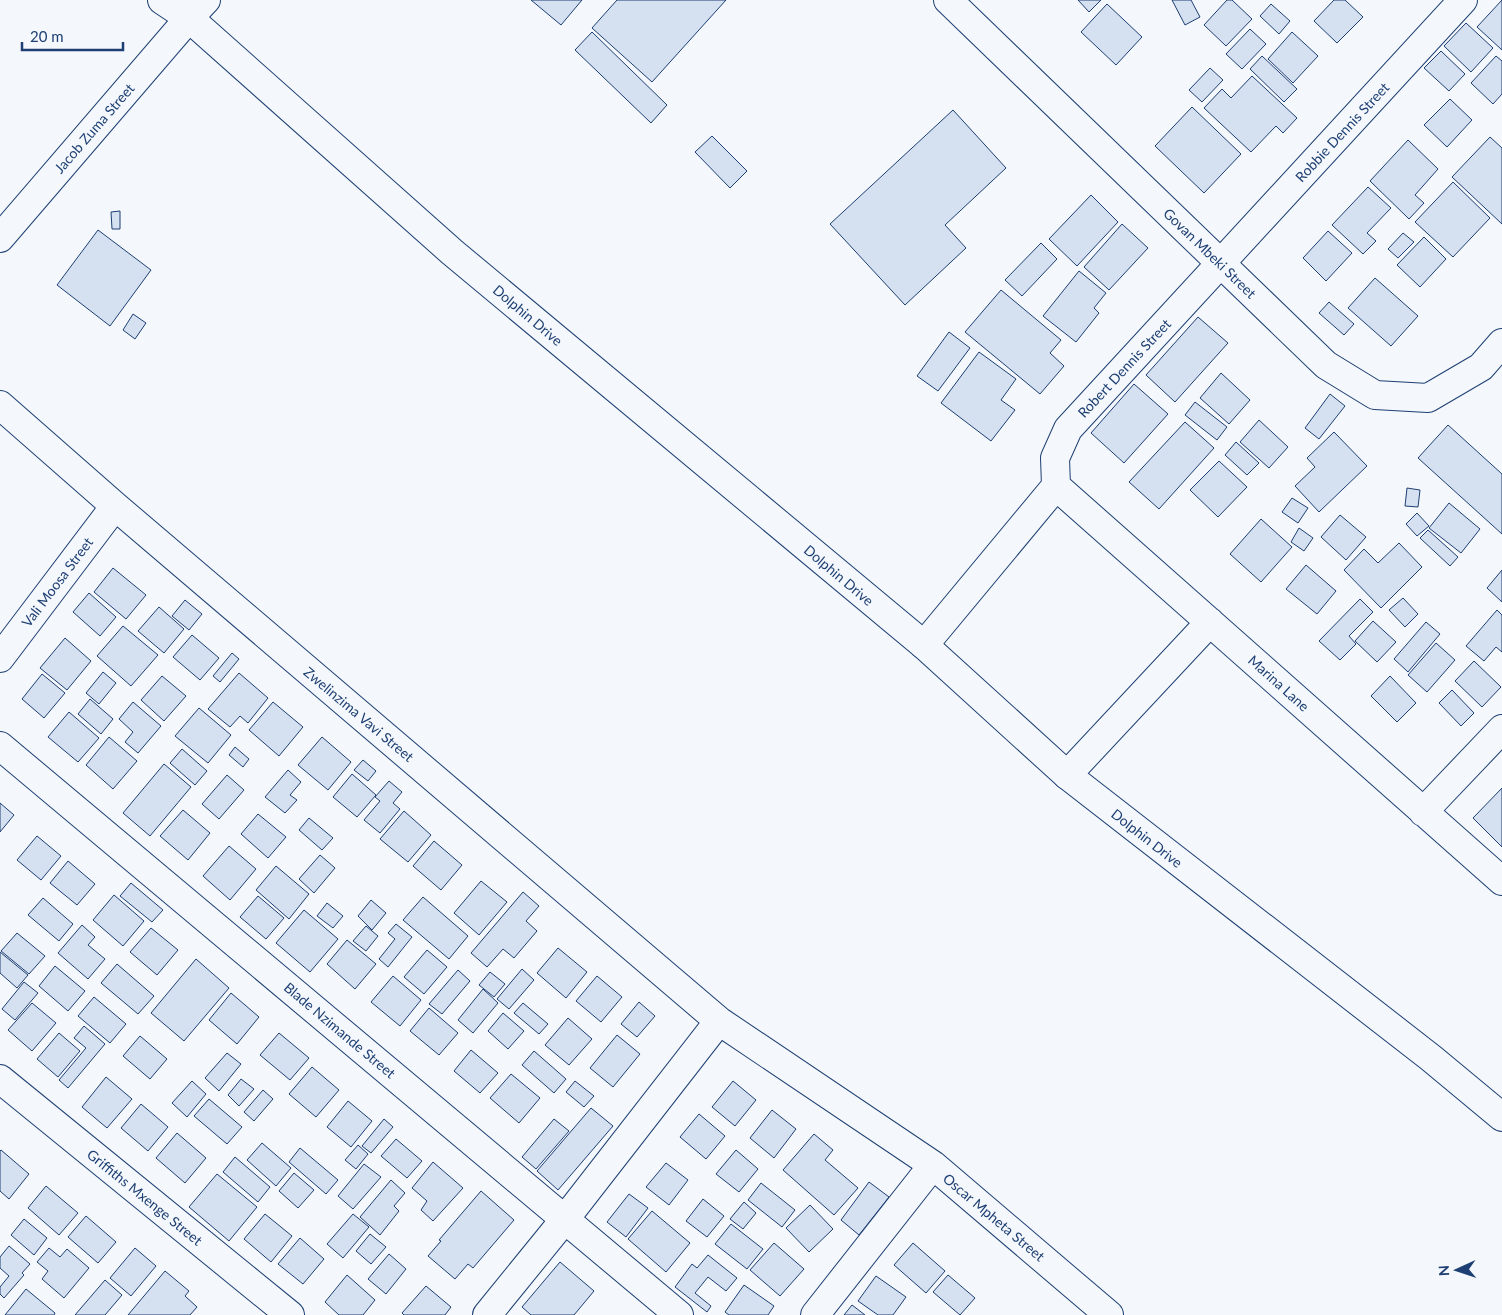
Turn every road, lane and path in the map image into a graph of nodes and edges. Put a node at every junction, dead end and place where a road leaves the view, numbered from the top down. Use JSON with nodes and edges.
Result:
{"nodes":[{"id":1,"x":162,"y":0,"type":"edge"},
{"id":2,"x":948,"y":0,"type":"edge"},
{"id":3,"x":1463,"y":0,"type":"edge"},
{"id":4,"x":197,"y":9,"type":"edge"},
{"id":5,"x":0,"y":238,"type":"edge"},
{"id":6,"x":1220,"y":263,"type":"junction"},
{"id":7,"x":1502,"y":343,"type":"edge"},
{"id":8,"x":0,"y":405,"type":"edge"},
{"id":9,"x":1056,"y":486,"type":"junction"},
{"id":10,"x":115,"y":506,"type":"junction"},
{"id":11,"x":1210,"y":622,"type":"junction"},
{"id":12,"x":924,"y":646,"type":"junction"},
{"id":13,"x":0,"y":658,"type":"edge"},
{"id":14,"x":1502,"y":729,"type":"edge"},
{"id":15,"x":0,"y":746,"type":"edge"},
{"id":16,"x":1067,"y":775,"type":"junction"},
{"id":17,"x":1423,"y":812,"type":"junction"},
{"id":18,"x":1502,"y":881,"type":"edge"},
{"id":19,"x":720,"y":1021,"type":"junction"},
{"id":20,"x":0,"y":1079,"type":"edge"},
{"id":21,"x":1500,"y":1112,"type":"edge"},
{"id":22,"x":934,"y":1166,"type":"junction"},
{"id":23,"x":565,"y":1219,"type":"junction"},
{"id":24,"x":290,"y":1315,"type":"edge"},
{"id":25,"x":486,"y":1315,"type":"edge"},
{"id":26,"x":678,"y":1315,"type":"edge"},
{"id":27,"x":815,"y":1315,"type":"edge"},
{"id":28,"x":1109,"y":1315,"type":"edge"}],
"edges":[{"from":1,"to":4,"type":"street","name":"Dolphin Drive"},
{"from":2,"to":6,"type":"street","name":"Govan Mbeki Street"},
{"from":3,"to":6,"type":"street","name":"Robbie Dennis Street"},
{"from":4,"to":5,"type":"street","name":"Jacob Zuma Street"},
{"from":4,"to":12,"type":"street","name":"Dolphin Drive"},
{"from":6,"to":7,"type":"street","name":"Govan Mbeki Street"},
{"from":6,"to":9,"type":"street","name":"Robert Dennis Street"},
{"from":8,"to":10,"type":"street","name":"Zwelinzima Vavi Street"},
{"from":9,"to":11,"type":"street","name":"Marina Lane"},
{"from":9,"to":12,"type":"street"},
{"from":10,"to":13,"type":"street","name":"Vali Moosa Street"},
{"from":10,"to":19,"type":"street","name":"Zwelinzima Vavi Street"},
{"from":11,"to":16,"type":"street"},
{"from":11,"to":17,"type":"street","name":"Marina Lane"},
{"from":12,"to":16,"type":"street","name":"Dolphin Drive"},
{"from":14,"to":17,"type":"street"},
{"from":15,"to":23,"type":"street","name":"Blade Nzimande Street"},
{"from":16,"to":21,"type":"street","name":"Dolphin Drive"},
{"from":17,"to":18,"type":"street","name":"Marina Lane"},
{"from":19,"to":22,"type":"street","name":"Zwelinzima Vavi Street"},
{"from":19,"to":23,"type":"street"},
{"from":20,"to":24,"type":"street","name":"Griffiths Mxenge Street"},
{"from":22,"to":27,"type":"street","name":"Oscar Mpheta Street"},
{"from":22,"to":28,"type":"street","name":"Oscar Mpheta Street"},
{"from":23,"to":25,"type":"street"},
{"from":23,"to":26,"type":"street","name":"Blade Nzimande Street"}]}
